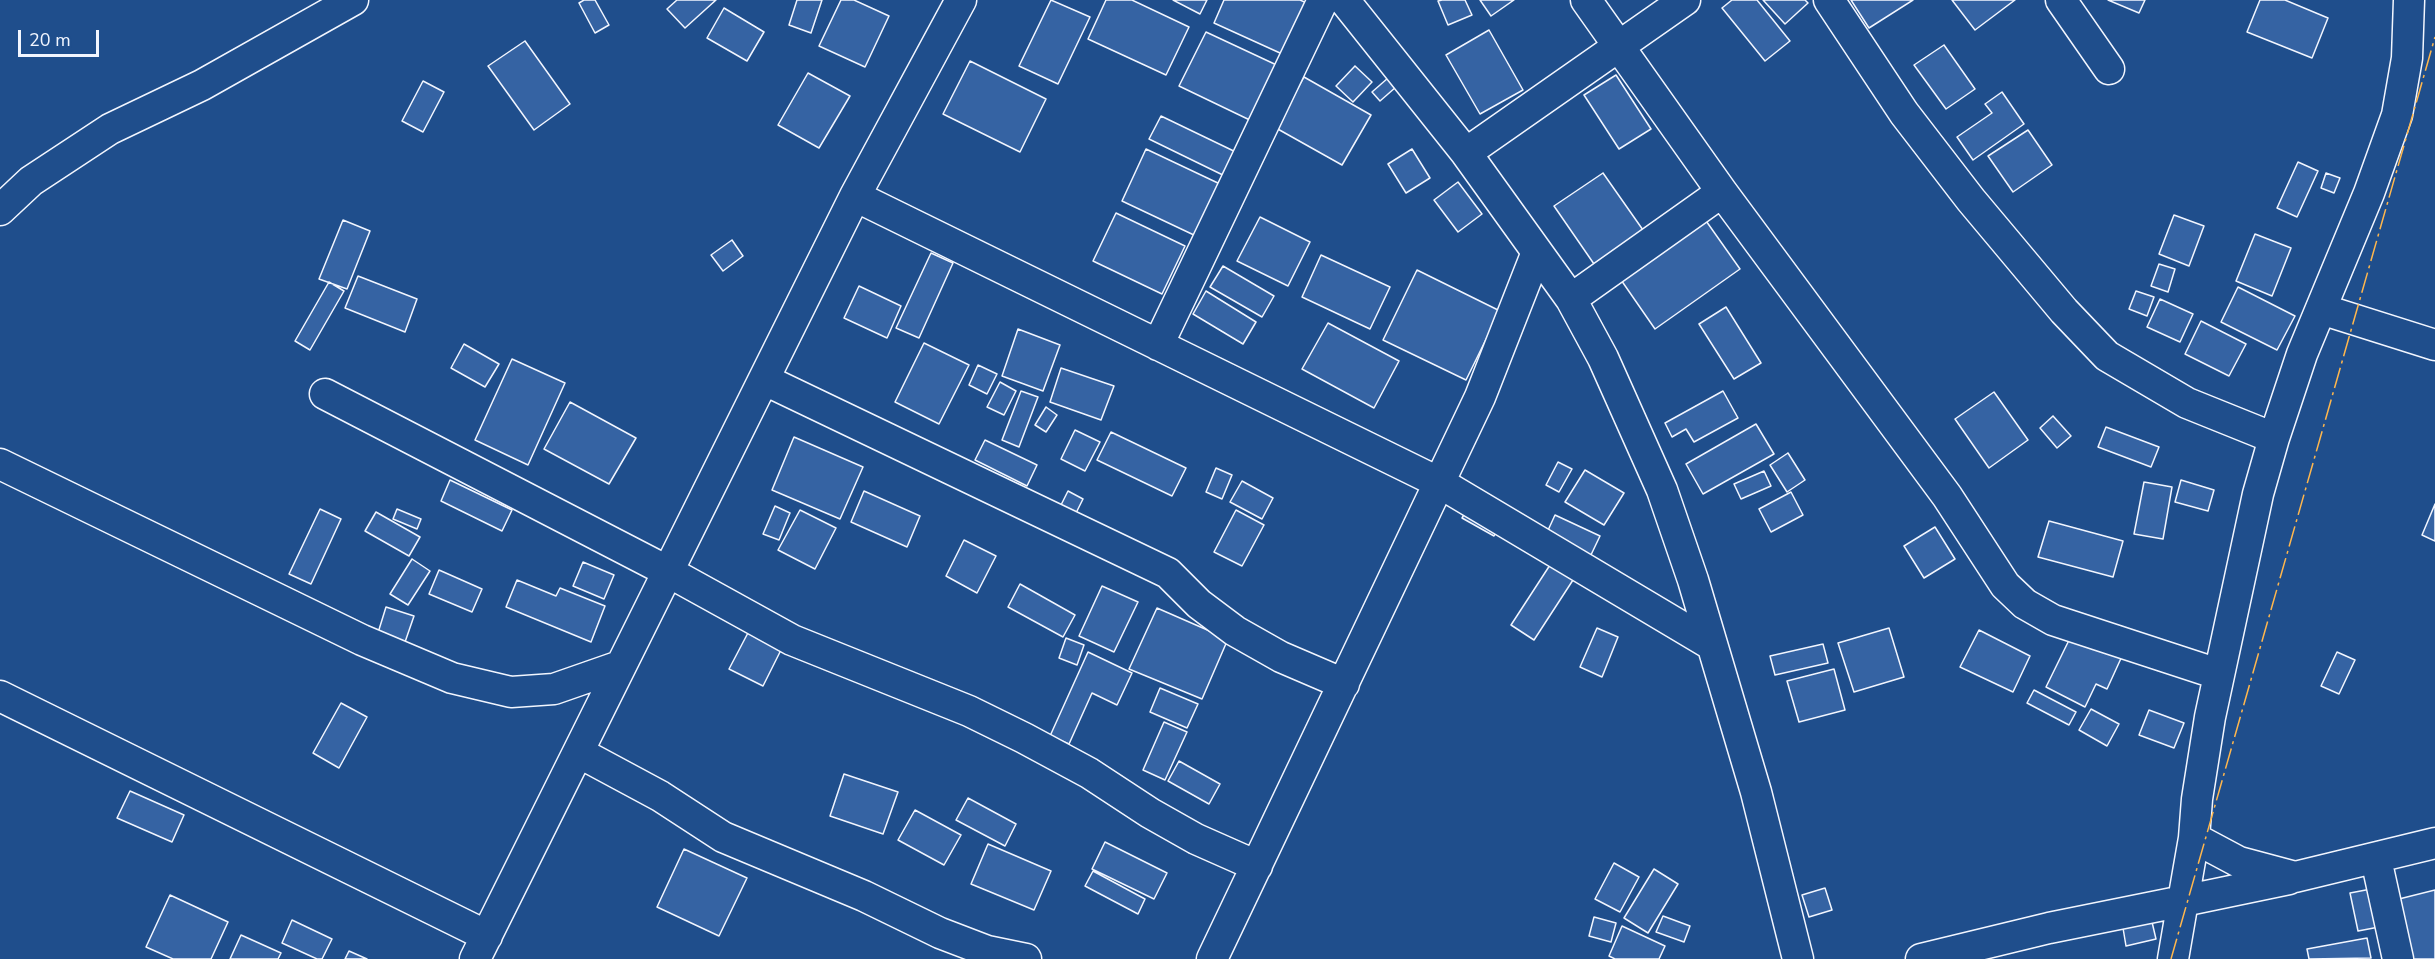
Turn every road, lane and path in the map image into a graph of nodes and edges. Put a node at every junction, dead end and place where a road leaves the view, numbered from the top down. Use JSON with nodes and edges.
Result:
{"nodes":[{"id":1,"x":353,"y":0,"type":"edge"},
{"id":2,"x":961,"y":0,"type":"edge"},
{"id":3,"x":1323,"y":0,"type":"edge"},
{"id":4,"x":1344,"y":0,"type":"edge"},
{"id":5,"x":1586,"y":0,"type":"edge"},
{"id":6,"x":1685,"y":0,"type":"edge"},
{"id":7,"x":1829,"y":0,"type":"edge"},
{"id":8,"x":2061,"y":0,"type":"edge"},
{"id":9,"x":2409,"y":0,"type":"edge"},
{"id":10,"x":1620,"y":47,"type":"junction"},
{"id":11,"x":2109,"y":69,"type":"dead end"},
{"id":12,"x":1466,"y":153,"type":"junction"},
{"id":13,"x":1722,"y":192,"type":"junction"},
{"id":14,"x":855,"y":196,"type":"junction"},
{"id":15,"x":0,"y":210,"type":"edge"},
{"id":16,"x":1537,"y":252,"type":"junction"},
{"id":17,"x":1571,"y":299,"type":"junction"},
{"id":18,"x":2321,"y":309,"type":"junction"},
{"id":19,"x":1158,"y":345,"type":"junction"},
{"id":20,"x":2435,"y":345,"type":"edge"},
{"id":21,"x":765,"y":380,"type":"junction"},
{"id":22,"x":325,"y":394,"type":"dead end"},
{"id":23,"x":2274,"y":438,"type":"junction"},
{"id":24,"x":0,"y":464,"type":"edge"},
{"id":25,"x":1440,"y":483,"type":"junction"},
{"id":26,"x":667,"y":571,"type":"junction"},
{"id":27,"x":1712,"y":645,"type":"junction"},
{"id":28,"x":620,"y":666,"type":"junction"},
{"id":29,"x":2218,"y":674,"type":"junction"},
{"id":30,"x":1344,"y":684,"type":"junction"},
{"id":31,"x":0,"y":696,"type":"edge"},
{"id":32,"x":580,"y":753,"type":"junction"},
{"id":33,"x":2194,"y":838,"type":"junction"},
{"id":34,"x":2435,"y":843,"type":"edge"},
{"id":35,"x":2376,"y":859,"type":"junction"},
{"id":36,"x":1257,"y":866,"type":"junction"},
{"id":37,"x":2295,"y":878,"type":"junction"},
{"id":38,"x":2183,"y":902,"type":"junction"},
{"id":39,"x":481,"y":948,"type":"edge"},
{"id":40,"x":1026,"y":959,"type":"edge"},
{"id":41,"x":1212,"y":959,"type":"edge"},
{"id":42,"x":1798,"y":959,"type":"edge"},
{"id":43,"x":1921,"y":959,"type":"edge"},
{"id":44,"x":2173,"y":959,"type":"edge"},
{"id":45,"x":2398,"y":959,"type":"edge"}],
"edges":[{"from":1,"to":15,"type":"street"},
{"from":2,"to":14,"type":"street"},
{"from":3,"to":19,"type":"street"},
{"from":4,"to":12,"type":"street"},
{"from":5,"to":10,"type":"street"},
{"from":6,"to":10,"type":"street"},
{"from":7,"to":23,"type":"street"},
{"from":8,"to":11,"type":"street"},
{"from":9,"to":18,"type":"street"},
{"from":10,"to":12,"type":"street"},
{"from":10,"to":13,"type":"street"},
{"from":12,"to":16,"type":"street"},
{"from":13,"to":17,"type":"street"},
{"from":13,"to":29,"type":"street"},
{"from":14,"to":19,"type":"street"},
{"from":14,"to":21,"type":"street"},
{"from":16,"to":17,"type":"street"},
{"from":16,"to":25,"type":"street"},
{"from":17,"to":27,"type":"street"},
{"from":18,"to":20,"type":"street"},
{"from":18,"to":23,"type":"street"},
{"from":19,"to":25,"type":"street"},
{"from":21,"to":26,"type":"street"},
{"from":21,"to":30,"type":"street"},
{"from":22,"to":26,"type":"street"},
{"from":23,"to":29,"type":"street"},
{"from":24,"to":28,"type":"street"},
{"from":25,"to":27,"type":"street"},
{"from":25,"to":30,"type":"street"},
{"from":26,"to":28,"type":"street"},
{"from":26,"to":36,"type":"street"},
{"from":27,"to":42,"type":"street"},
{"from":28,"to":32,"type":"street"},
{"from":29,"to":33,"type":"street"},
{"from":30,"to":36,"type":"street"},
{"from":31,"to":39,"type":"street"},
{"from":32,"to":39,"type":"street"},
{"from":32,"to":40,"type":"street"},
{"from":33,"to":37,"type":"street"},
{"from":33,"to":38,"type":"street"},
{"from":34,"to":35,"type":"street"},
{"from":35,"to":37,"type":"street"},
{"from":35,"to":45,"type":"street"},
{"from":36,"to":41,"type":"street"},
{"from":37,"to":38,"type":"street"},
{"from":38,"to":43,"type":"street"},
{"from":38,"to":44,"type":"street"}]}
